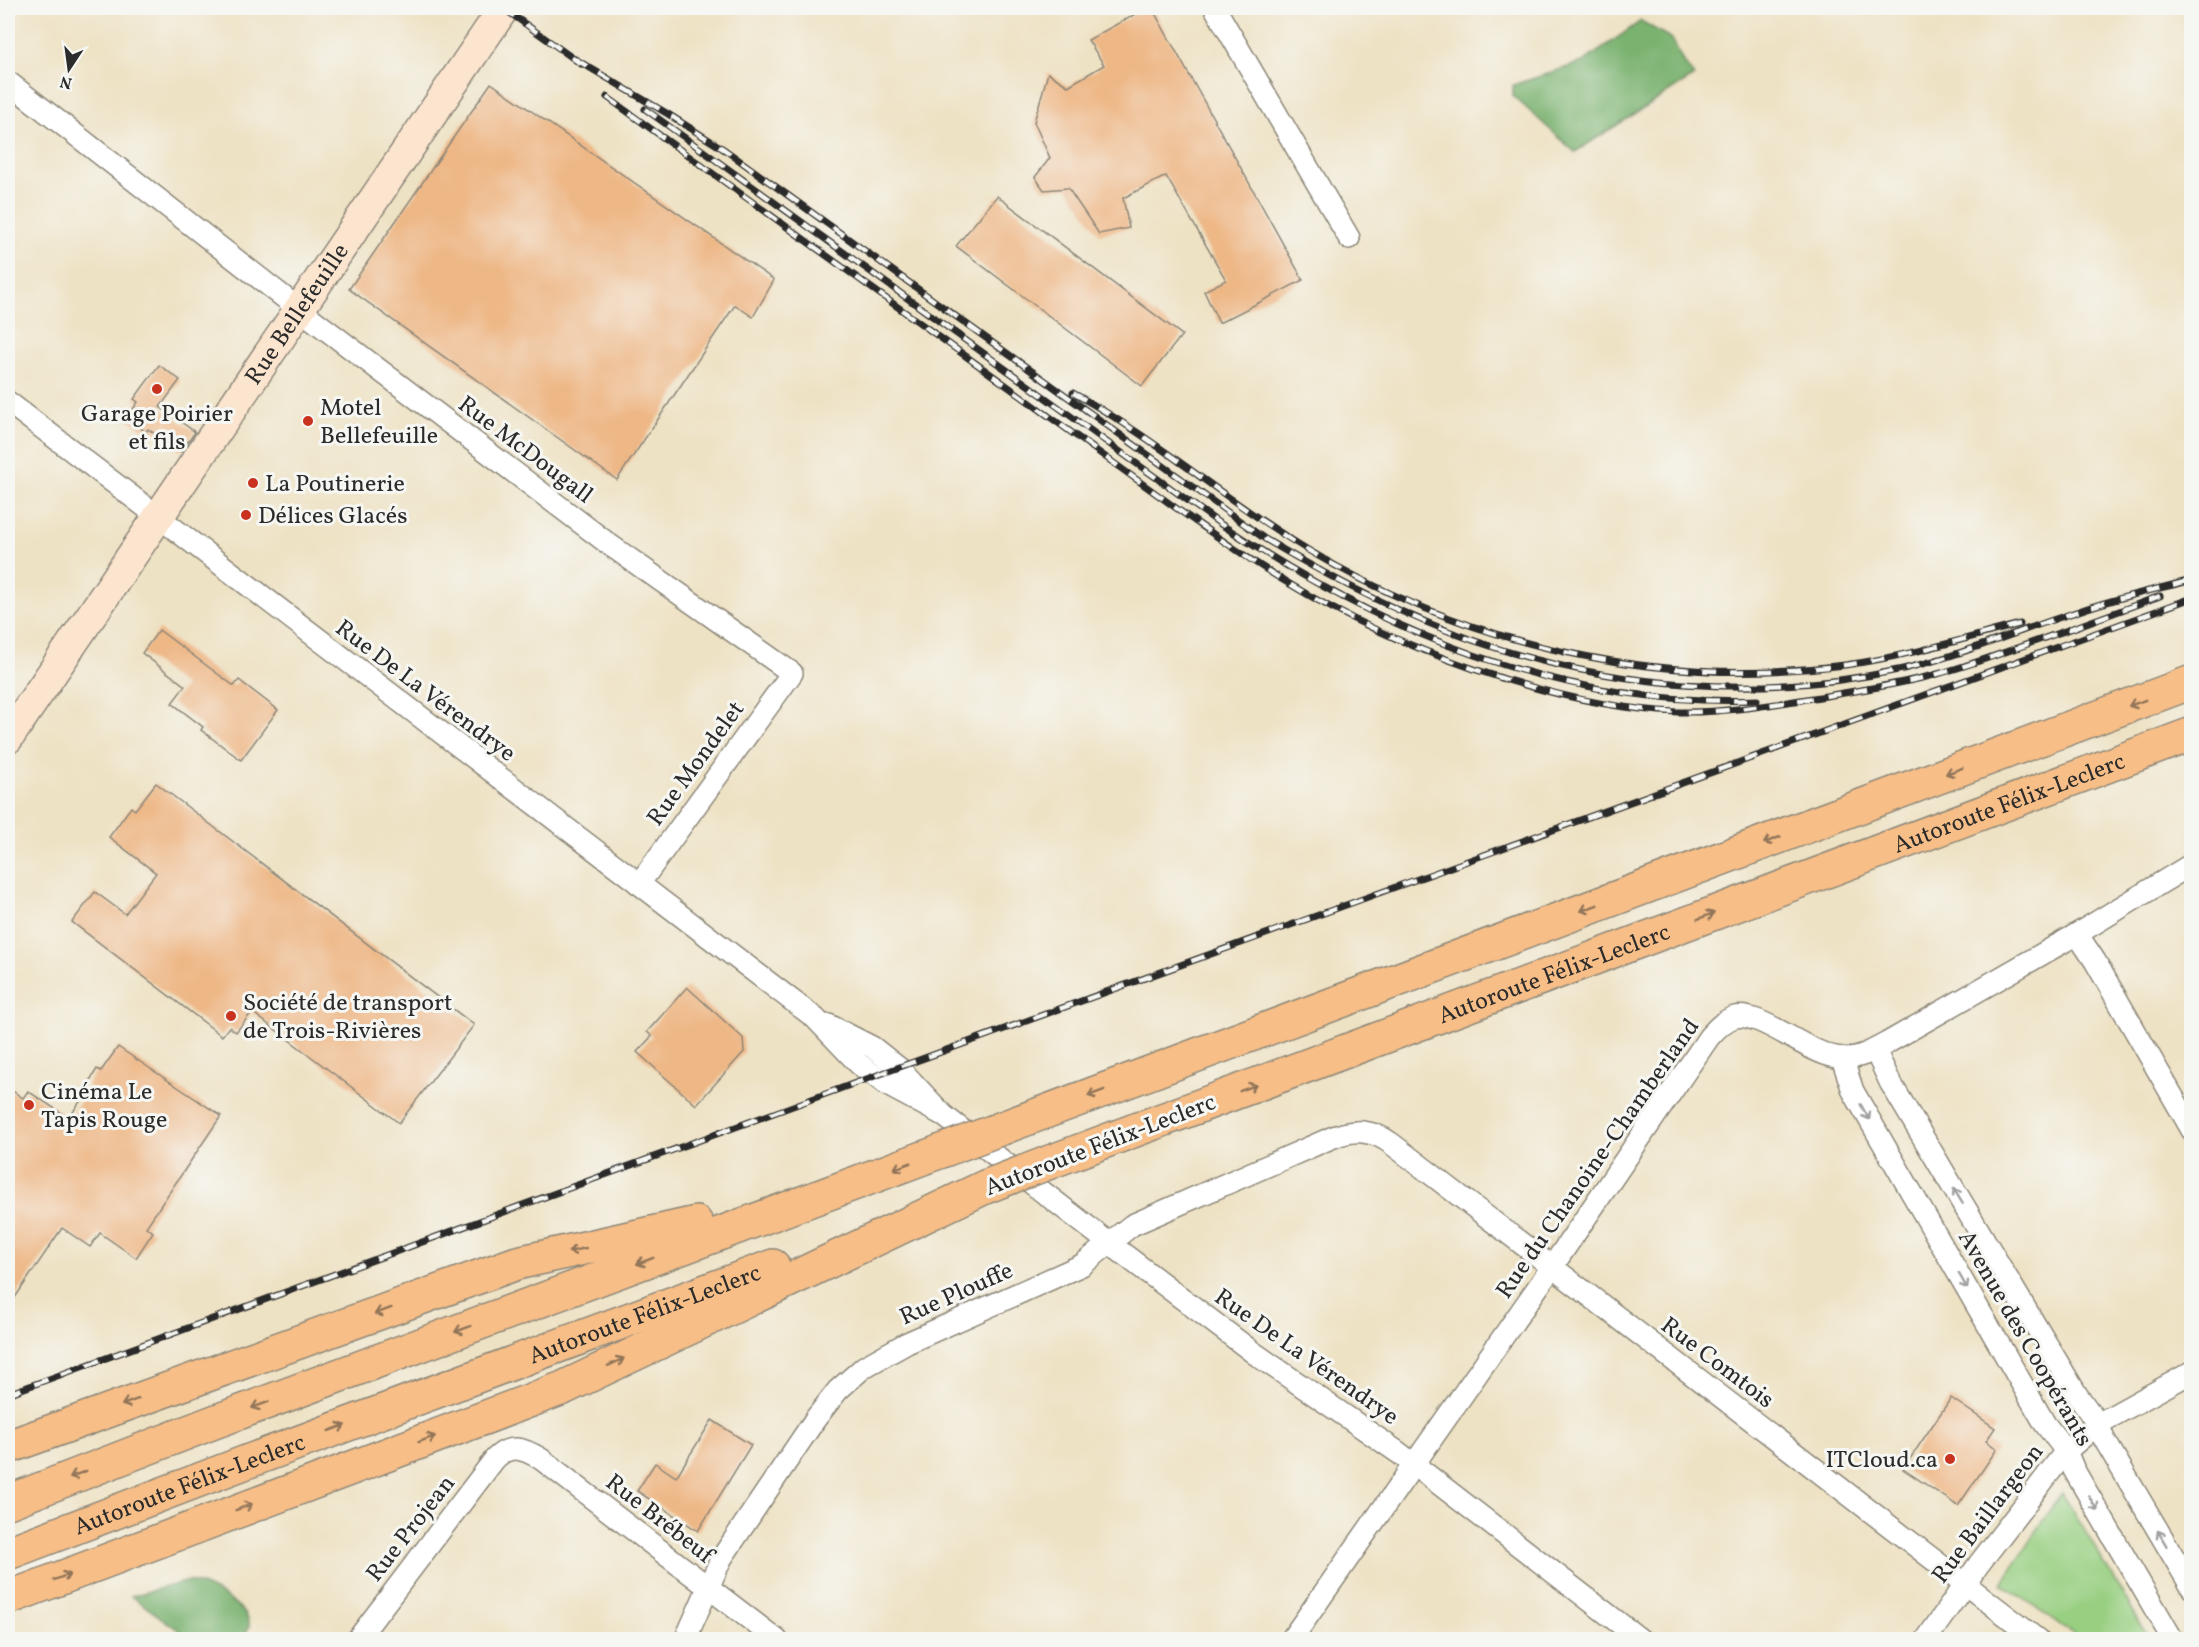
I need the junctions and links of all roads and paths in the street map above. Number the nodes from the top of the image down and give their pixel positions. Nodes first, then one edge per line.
1 (504, 8) edge
2 (1215, 8) edge
3 (8, 82) edge
4 (1350, 238) dead end
5 (299, 309) junction
6 (8, 402) edge
7 (158, 517) junction
8 (792, 673) joint
9 (2192, 682) edge
10 (12, 724) edge
11 (2192, 734) edge
12 (2192, 864) edge
13 (639, 884) junction
14 (2077, 934) junction
15 (1875, 1050) junction
16 (1842, 1058) junction
17 (2192, 1130) edge
18 (1364, 1131) joint
19 (985, 1187) junction
20 (818, 1196) junction
21 (1109, 1243) junction
22 (1552, 1267) junction
23 (2192, 1372) edge
24 (2098, 1424) junction
25 (8, 1447) edge
26 (506, 1449) joint
27 (2066, 1451) junction
28 (1413, 1464) junction
29 (8, 1502) edge
30 (8, 1553) edge
31 (1965, 1584) junction
32 (707, 1587) junction
33 (2192, 1588) edge
34 (8, 1598) edge
35 (357, 1640) edge
36 (685, 1640) edge
37 (777, 1640) edge
38 (1291, 1640) edge
39 (1641, 1640) edge
40 (1926, 1640) edge
41 (2038, 1640) edge
42 (2173, 1640) edge

1 - 5 main road, Rue Bellefeuille
2 - 4 street
3 - 5 street, Rue McDougall
5 - 7 main road, Rue Bellefeuille
5 - 8 street, Rue McDougall
6 - 7 street, Rue De La Vérendrye
7 - 10 main road, Rue Bellefeuille
7 - 13 street, Rue De La Vérendrye
8 - 13 street, Rue Mondelet
9 -> 20 highway, Autoroute Félix-Leclerc, bridge
19 -> 11 highway, Autoroute Félix-Leclerc, bridge
12 - 14 street
13 - 21 street, Rue De La Vérendrye
14 - 15 street
14 - 17 street
15 - 16 street
24 -> 15 street, Avenue des Coopérants
16 - 22 street, Rue du Chanoine-Chamberland
16 -> 27 street, Avenue des Coopérants
18 - 21 street, Rue Plouffe
18 - 22 street, Rue Comtois
30 -> 19 highway, Autoroute Félix-Leclerc
34 -> 19 highway
20 -> 25 highway
20 -> 29 highway, Autoroute Félix-Leclerc
21 - 28 street, Rue De La Vérendrye
21 - 32 street, Rue Plouffe
22 - 28 street, Rue du Chanoine-Chamberland
22 - 31 street, Rue Comtois
23 - 24 street, Rue Baillargeon
24 - 27 street, Rue Baillargeon
33 -> 24 street, Avenue des Coopérants
26 - 32 street, Rue Brébeuf
26 - 35 street, Rue Projean
27 - 31 street, Rue Baillargeon
27 -> 42 street, Avenue des Coopérants
28 - 38 street, Rue du Chanoine-Chamberland
28 - 39 street, Rue De La Vérendrye
31 - 40 street, Rue Baillargeon
31 - 41 street, Rue Comtois
32 - 36 street, Rue Plouffe
32 - 37 street, Rue Brébeuf

